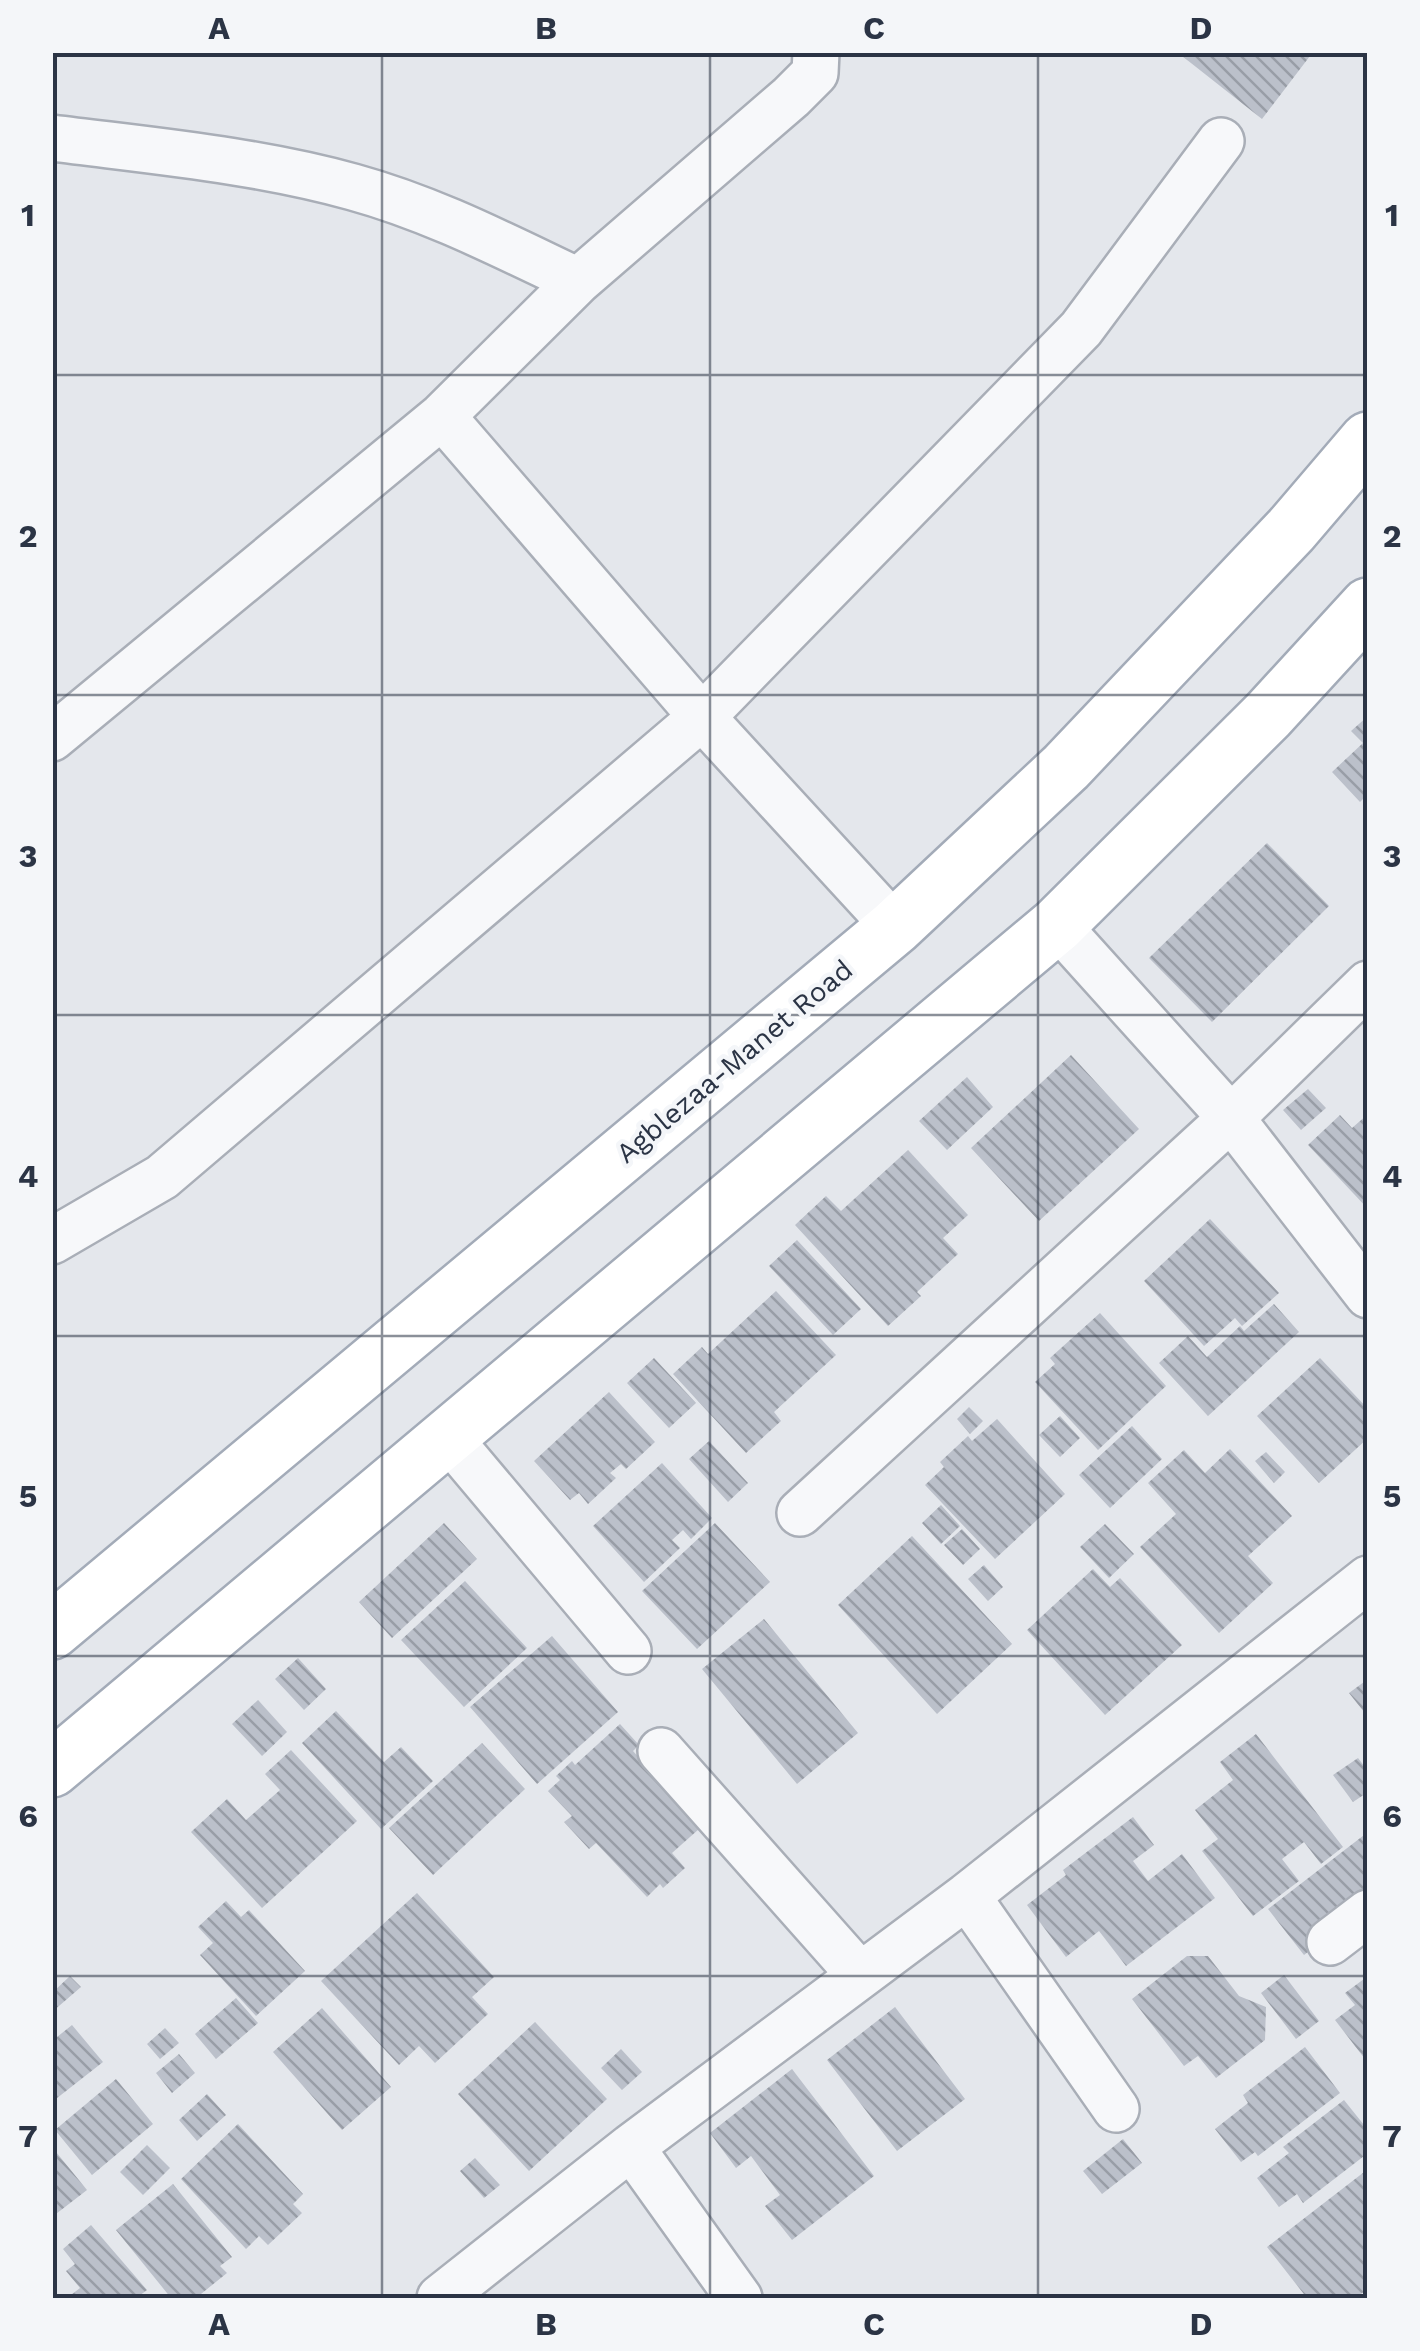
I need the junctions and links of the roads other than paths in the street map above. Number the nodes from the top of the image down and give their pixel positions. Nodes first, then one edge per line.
1 (816, 52) edge
2 (52, 138) edge
3 (1221, 140) dead end
4 (578, 281) junction
5 (442, 416) junction
6 (1368, 440) edge
7 (1368, 606) edge
8 (702, 717) junction
9 (52, 738) edge
10 (1057, 925) junction
11 (895, 927) junction
12 (1368, 984) edge
13 (1231, 1118) junction
14 (52, 1242) edge
15 (1368, 1295) edge
16 (448, 1436) junction
17 (800, 1513) dead end
18 (1368, 1579) edge
19 (52, 1631) edge
20 (628, 1651) dead end
21 (662, 1751) dead end
22 (52, 1769) edge
23 (967, 1896) junction
24 (1368, 1913) edge
25 (1330, 1942) dead end
26 (860, 1976) junction
27 (1116, 2109) dead end
28 (631, 2148) junction
29 (440, 2298) edge
30 (739, 2298) edge

1 - 4 street
2 - 4 street
3 - 8 street
4 - 5 street
5 - 8 street
5 - 9 street
6 - 11 main road, Agblezaa-Manet Road
7 - 10 main road
8 - 11 street
8 - 14 street
10 - 13 street
10 - 16 main road
11 - 19 main road, Agblezaa-Manet Road
12 - 13 street
13 - 15 street
13 - 17 street
16 - 20 street
16 - 22 main road
18 - 23 street
21 - 26 street
23 - 26 street
23 - 27 street
24 - 25 street
26 - 28 street
28 - 29 street
28 - 30 street

